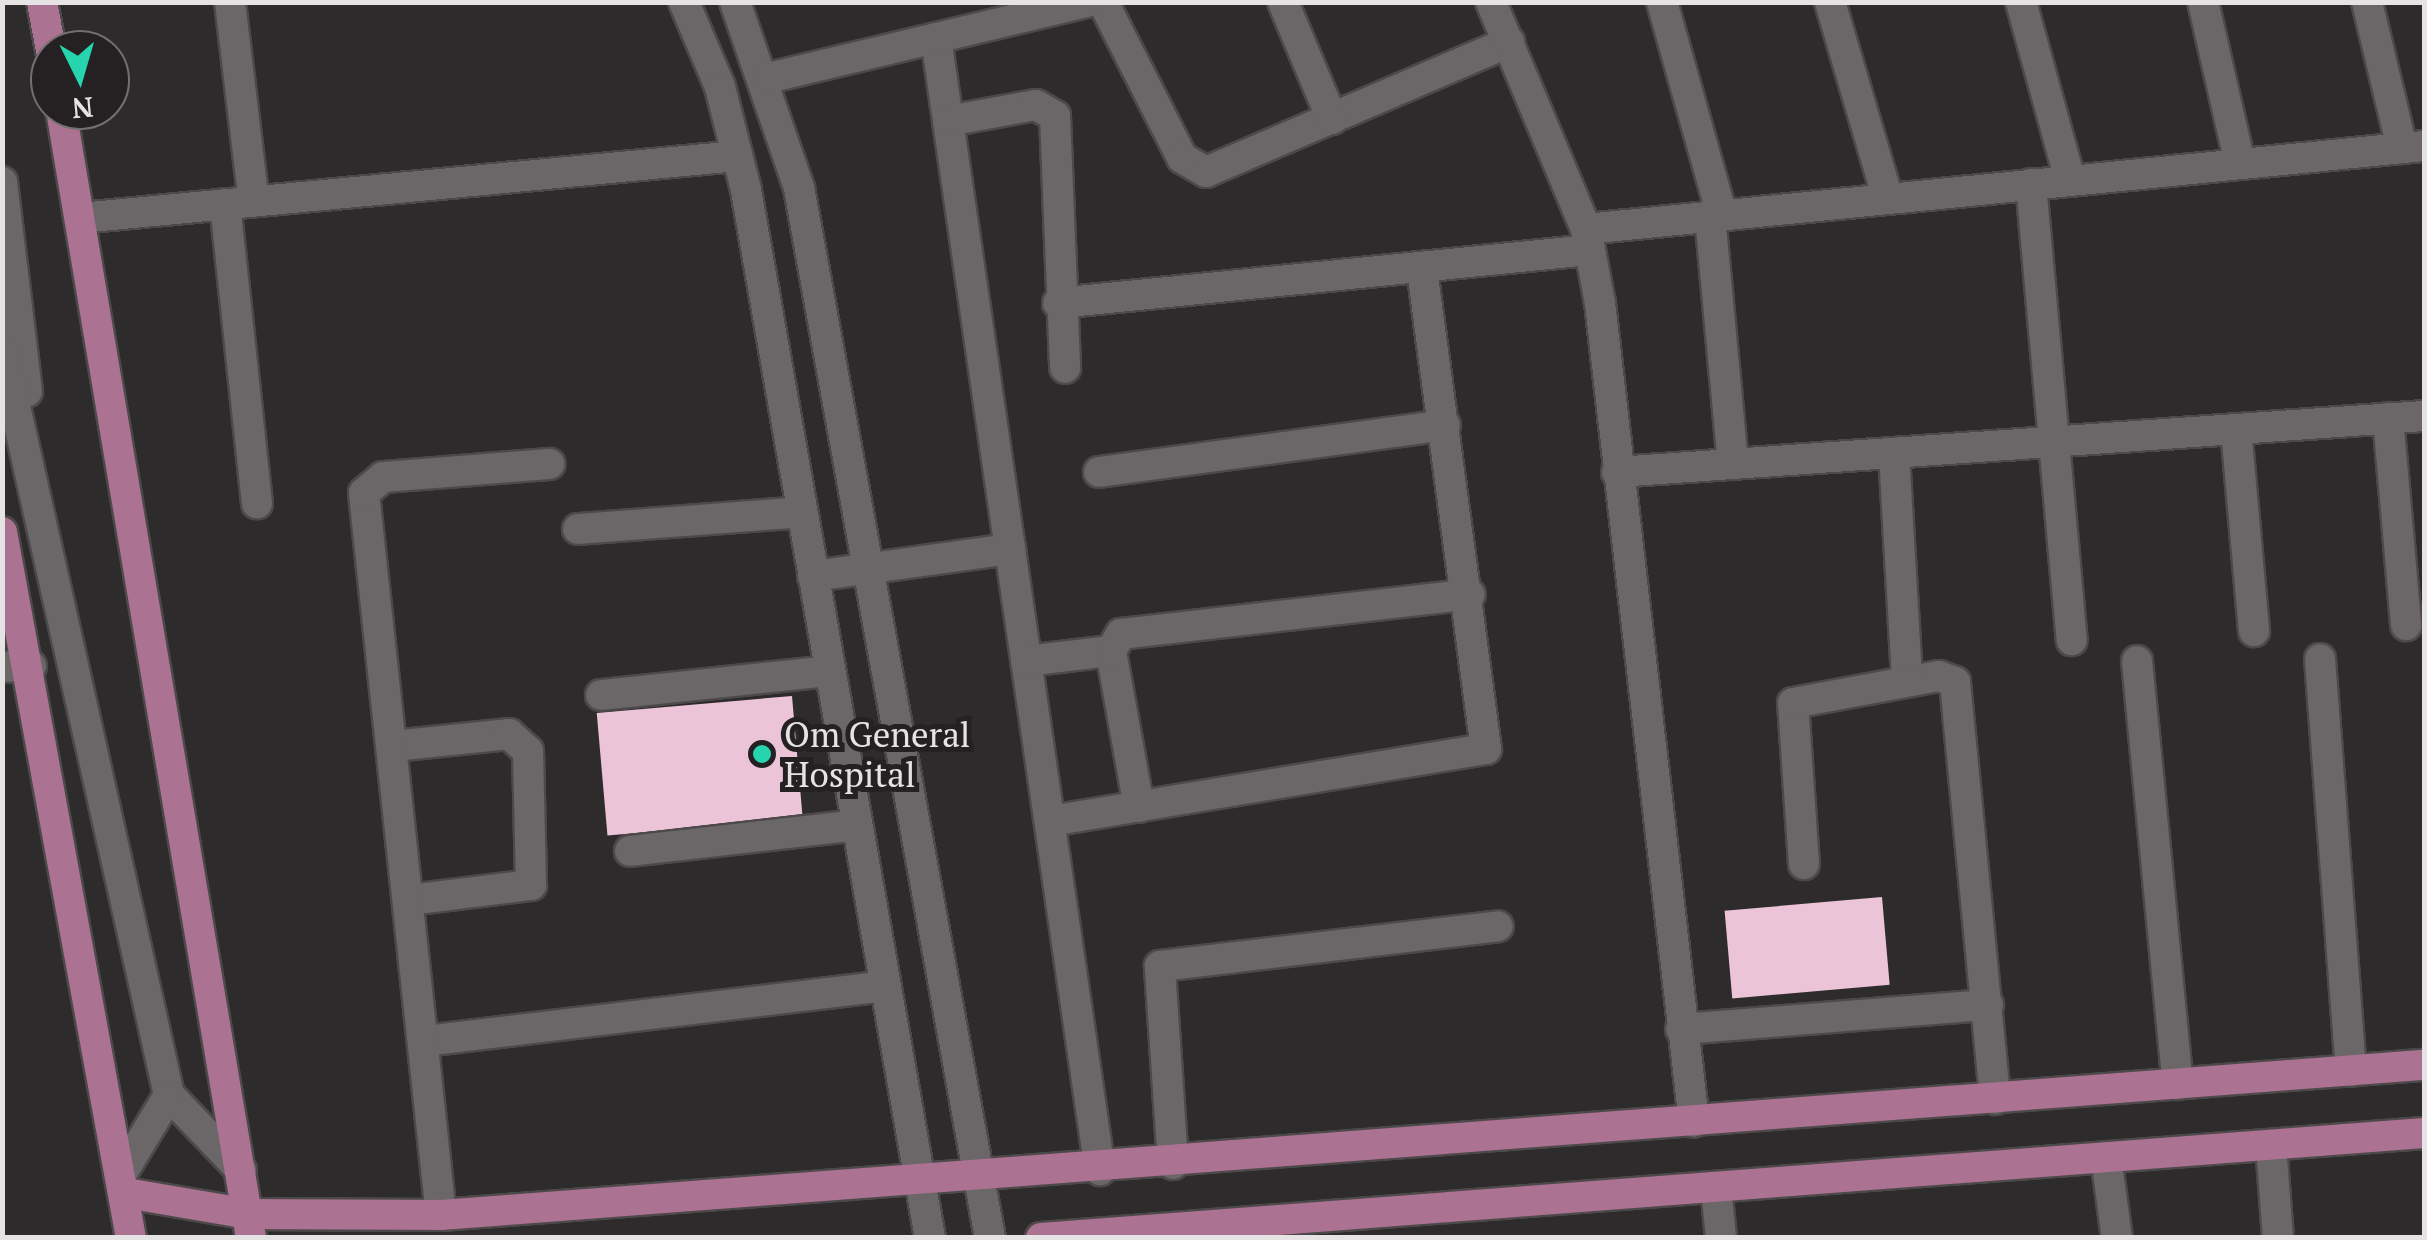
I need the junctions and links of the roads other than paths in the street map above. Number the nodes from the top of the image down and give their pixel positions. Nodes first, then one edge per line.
1 (42, 2) edge
2 (230, 2) edge
3 (684, 2) edge
4 (735, 2) edge
5 (1086, 2) edge
6 (1103, 2) edge
7 (1283, 2) edge
8 (1491, 2) edge
9 (1662, 2) edge
10 (1830, 2) edge
11 (2021, 2) edge
12 (2203, 2) edge
13 (2367, 2) edge
14 (47, 30) edge
15 (936, 38) junction
16 (1509, 42) junction
17 (768, 78) junction
18 (948, 120) junction
19 (1332, 120) junction
20 (65, 130) edge
21 (2413, 147) edge
22 (737, 156) junction
23 (2240, 163) junction
24 (2070, 180) junction
25 (2, 182) edge
26 (2032, 184) junction
27 (1888, 199) junction
28 (239, 203) junction
29 (1716, 216) junction
30 (80, 218) junction
31 (1588, 240) junction
32 (1422, 267) junction
33 (1058, 302) junction
34 (2, 348) edge
35 (1065, 368) dead end
36 (2424, 416) edge
37 (2388, 418) junction
38 (1446, 425) junction
39 (2236, 429) junction
40 (28, 440) junction
41 (2052, 442) junction
42 (1894, 453) junction
43 (549, 464) dead end
44 (1733, 464) junction
45 (1099, 472) dead end
46 (1617, 472) junction
47 (257, 502) dead end
48 (802, 512) junction
49 (578, 529) dead end
50 (2, 532) edge
51 (1010, 549) junction
52 (868, 566) junction
53 (814, 576) junction
54 (1470, 594) junction
55 (2406, 625) dead end
56 (2254, 631) dead end
57 (2072, 640) dead end
58 (1112, 651) junction
59 (2320, 658) dead end
60 (2137, 661) dead end
61 (1026, 662) junction
62 (17, 666) edge
63 (830, 671) junction
64 (1907, 680) junction
65 (601, 695) dead end
66 (392, 746) junction
67 (1139, 807) junction
68 (1050, 821) junction
69 (857, 824) junction
70 (630, 851) dead end
71 (1804, 864) dead end
72 (409, 900) junction
73 (1498, 926) dead end
74 (885, 986) junction
75 (1988, 1004) junction
76 (1681, 1029) junction
77 (424, 1041) junction
78 (2424, 1065) edge
79 (2351, 1071) junction
80 (2178, 1084) junction
81 (168, 1095) junction
82 (1995, 1099) junction
83 (1694, 1122) junction
84 (2424, 1133) edge
85 (2271, 1145) junction
86 (2106, 1157) junction
87 (1173, 1164) junction
88 (241, 1170) junction
89 (1100, 1170) junction
90 (979, 1171) junction
91 (920, 1174) junction
92 (124, 1182) junction
93 (1716, 1187) junction
94 (441, 1215) junction
95 (250, 1226) edge
96 (1187, 1232) edge
97 (131, 1238) edge
98 (930, 1238) edge
99 (990, 1238) edge
100 (1041, 1238) edge
101 (1721, 1238) edge
102 (2117, 1238) edge
103 (2278, 1238) edge

1 - 14 main road
2 - 28 street
3 - 22 street
4 - 17 street
5 - 15 street
6 - 19 street
7 - 19 street
8 - 16 street
9 - 29 street
10 - 27 street
11 - 24 street
12 - 23 street
13 - 21 street
15 - 17 street
15 - 18 street
16 - 19 street
16 - 31 street
17 - 52 street
18 - 33 street
18 - 51 street
20 - 30 main road
21 - 23 street
22 - 28 street
22 - 48 street
23 - 24 street
24 - 26 street
25 - 40 street
26 - 27 street
26 - 41 street
27 - 29 street
28 - 30 street
28 - 47 street
29 - 31 street
29 - 44 street
30 - 88 main road
31 - 32 street
31 - 46 street
32 - 33 street
32 - 38 street
33 - 35 street
34 - 40 street
36 - 37 street
37 - 39 street
37 - 55 street
38 - 45 street
38 - 54 street
39 - 41 street
39 - 56 street
40 - 81 street
41 - 42 street
41 - 57 street
42 - 44 street
42 - 64 street
43 - 66 street
44 - 46 street
46 - 76 street
48 - 49 street
48 - 53 street
50 - 62 main road
51 - 52 street
51 - 61 street
52 - 53 street
52 - 90 street
53 - 63 street
54 - 58 street
54 - 67 street
58 - 61 street
58 - 67 street
59 - 79 street
60 - 80 street
61 - 68 street
62 - 92 main road
63 - 65 street
63 - 69 street
64 - 71 street
64 - 75 street
66 - 72 street
66 - 72 street
67 - 68 street
68 - 89 street
69 - 70 street
69 - 74 street
72 - 77 street
73 - 87 street
74 - 77 street
74 - 91 street
75 - 76 street
75 - 82 street
76 - 83 street
77 - 94 street
78 - 79 main road
79 - 80 main road
80 - 82 main road
81 - 88 street
81 - 92 street
82 - 83 main road
83 - 87 main road
84 - 85 main road
85 - 86 main road
85 - 103 street
86 - 93 main road
86 - 102 street
87 - 89 main road
88 - 95 main road
89 - 90 main road
90 - 91 main road
90 - 99 street
91 - 94 main road
91 - 98 street
92 - 95 main road
92 - 97 main road
93 - 96 main road
93 - 101 street
94 - 95 main road
96 - 100 main road

